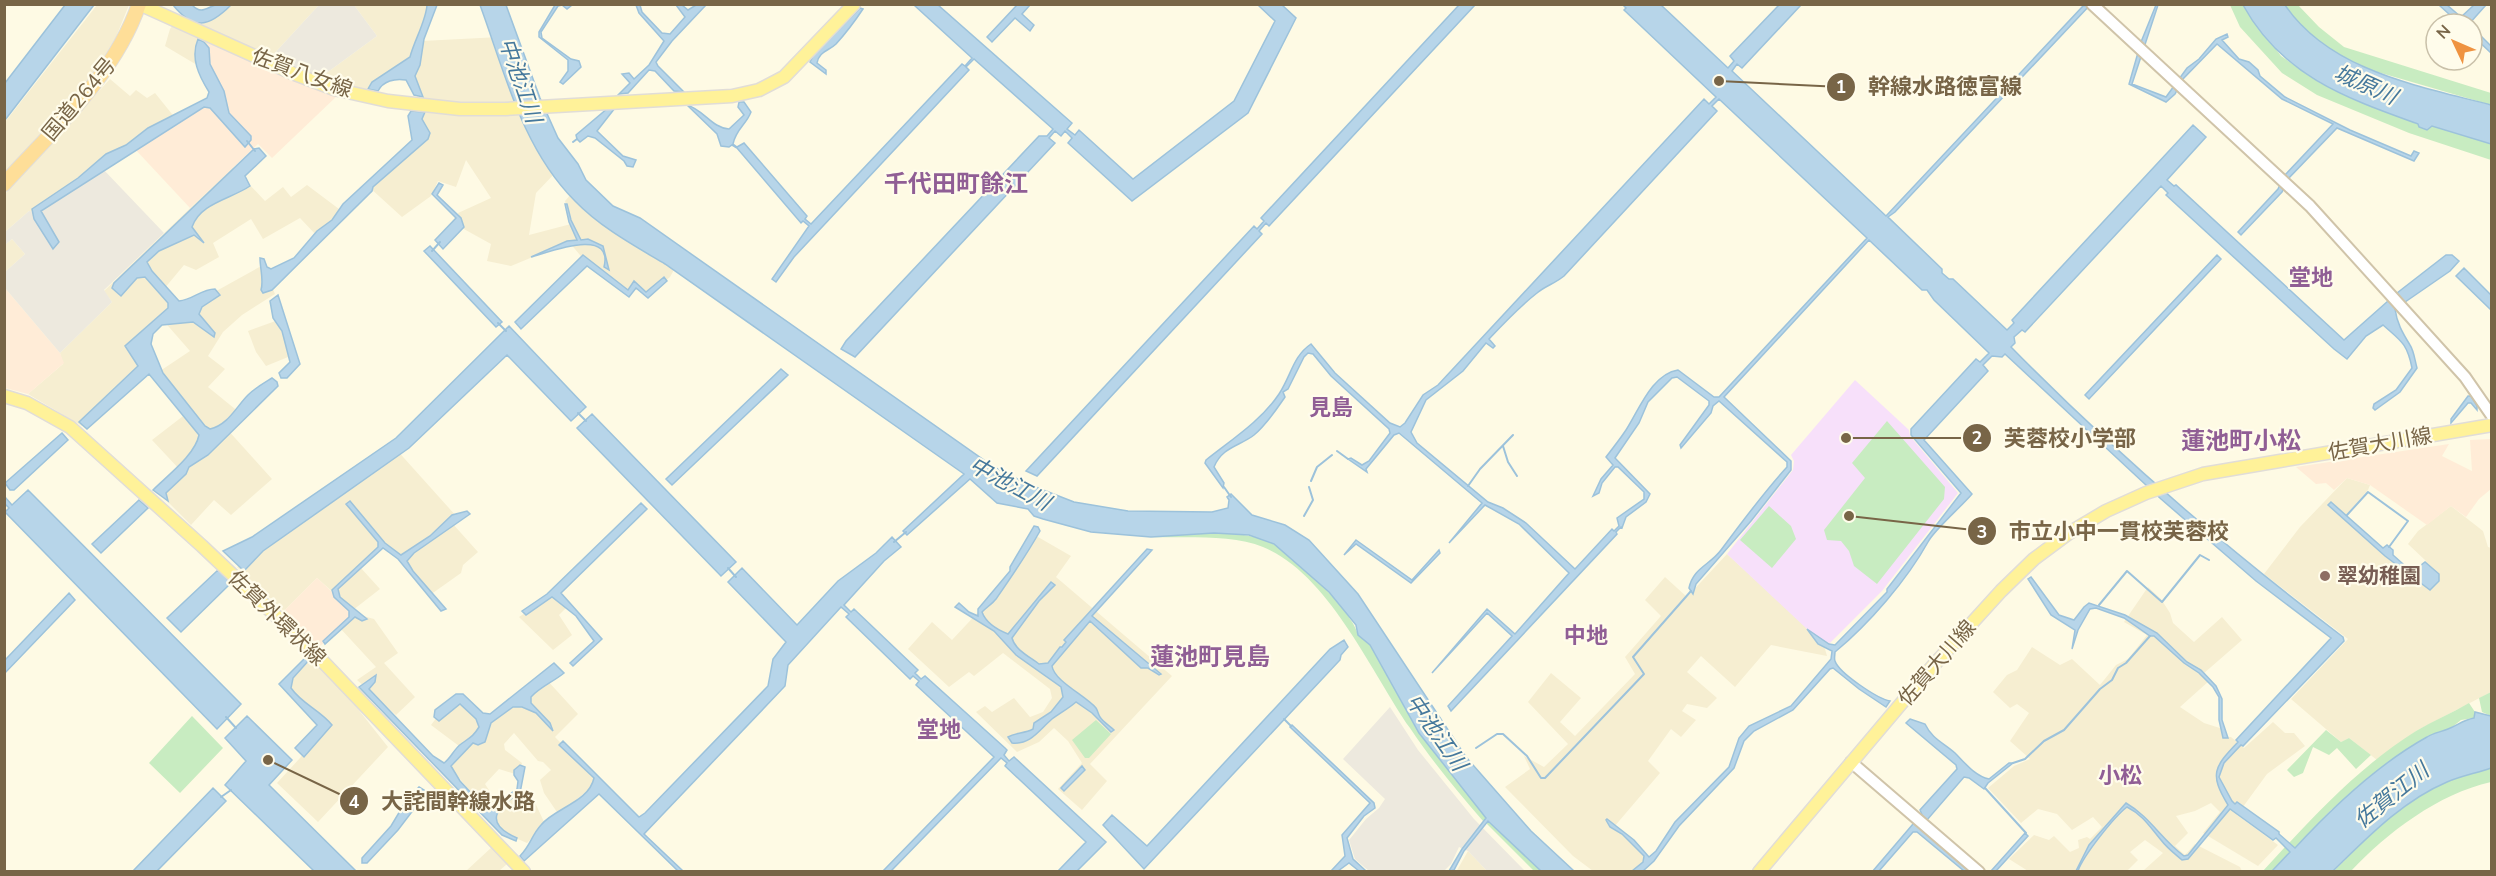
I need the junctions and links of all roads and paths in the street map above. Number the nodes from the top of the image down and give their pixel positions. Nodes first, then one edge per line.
1 (139, 4) edge
2 (854, 4) edge
3 (2092, 4) edge
4 (4, 184) edge
5 (4, 396) edge
6 (2492, 416) edge
7 (2492, 425) edge
8 (1851, 762) junction
9 (524, 872) edge
10 (1759, 872) edge
11 (1978, 872) edge

1 - 2 main road, 佐賀八女線
1 - 4 highway, 国道264号
3 - 6 street
5 - 9 main road, 佐賀外環状線
7 - 8 main road, 佐賀大川線
8 - 10 main road, 佐賀大川線
8 - 11 street

